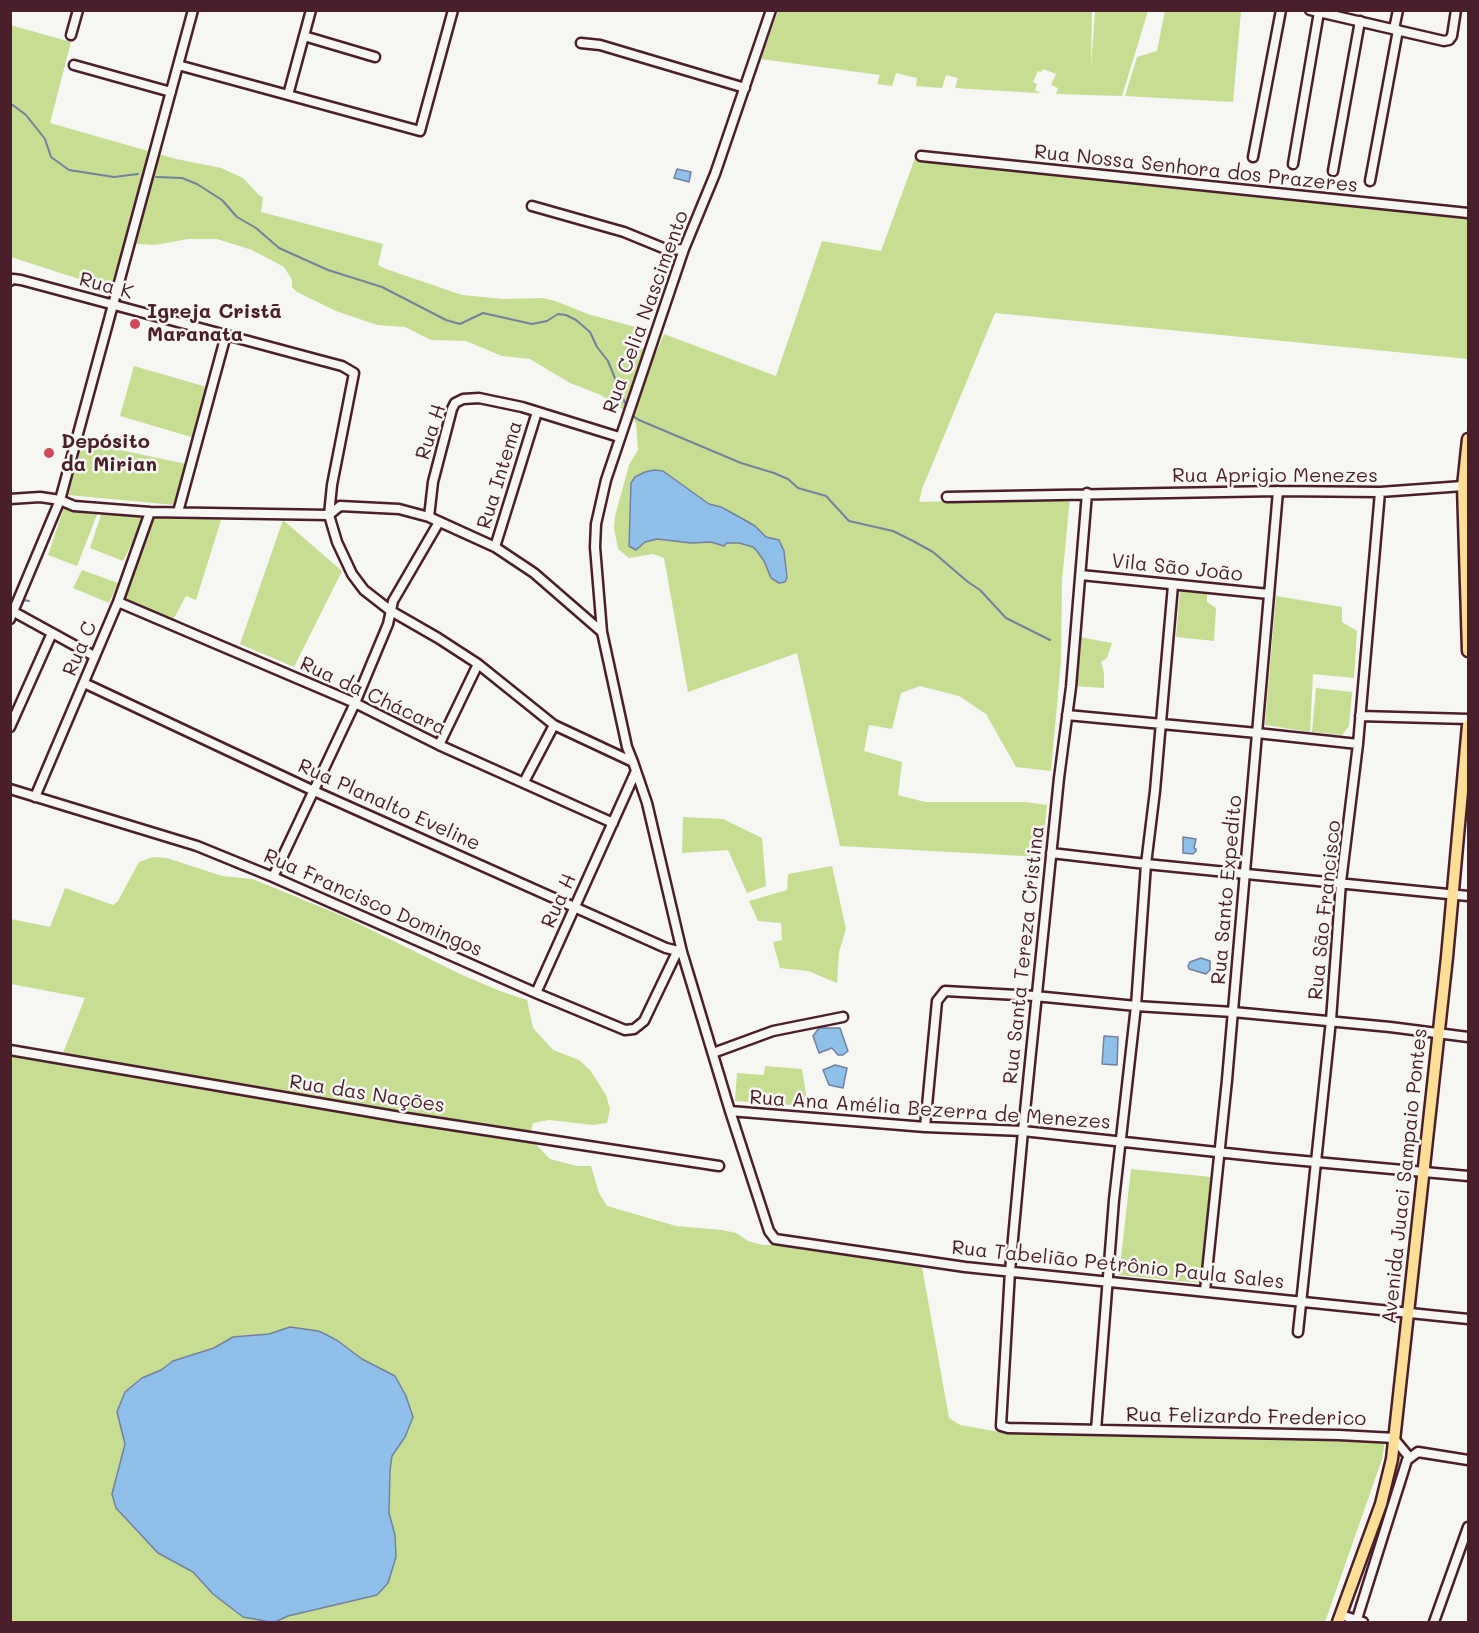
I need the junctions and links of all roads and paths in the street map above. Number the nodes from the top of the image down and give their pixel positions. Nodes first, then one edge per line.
1 (78, 10) edge
2 (193, 10) edge
3 (311, 10) edge
4 (453, 10) edge
5 (771, 10) edge
6 (1281, 10) edge
7 (1398, 10) edge
8 (1456, 10) edge
9 (1314, 11) edge
10 (1339, 14) edge
11 (1360, 21) junction
12 (1396, 29) junction
13 (71, 35) dead end
14 (304, 36) junction
15 (581, 43) dead end
16 (375, 57) dead end
17 (74, 65) dead end
18 (178, 65) junction
19 (744, 88) junction
20 (171, 92) junction
21 (288, 95) junction
22 (921, 156) dead end
23 (1253, 157) dead end
24 (1293, 164) dead end
25 (1333, 171) dead end
26 (1370, 181) dead end
27 (532, 206) dead end
28 (1468, 213) edge
29 (684, 249) junction
30 (10, 281) edge
31 (113, 306) junction
32 (226, 335) junction
33 (537, 412) junction
34 (620, 437) junction
35 (1468, 439) edge
36 (1463, 486) junction
37 (1278, 491) junction
38 (1380, 492) junction
39 (1088, 493) junction
40 (947, 497) dead end
41 (10, 499) edge
42 (60, 500) junction
43 (150, 512) junction
44 (177, 512) junction
45 (329, 515) junction
46 (429, 517) junction
47 (439, 522) junction
48 (495, 547) junction
49 (1080, 575) junction
50 (1173, 585) junction
51 (1269, 594) junction
52 (118, 602) junction
53 (391, 611) junction
54 (12, 616) edge
55 (602, 632) junction
56 (52, 633) junction
57 (1468, 651) edge
58 (94, 656) junction
59 (478, 664) junction
60 (84, 683) junction
61 (355, 703) junction
62 (1067, 715) junction
63 (1360, 716) junction
64 (1468, 719) edge
65 (554, 725) junction
66 (1159, 725) junction
67 (1468, 725) edge
68 (10, 727) edge
69 (1257, 733) junction
70 (1358, 744) junction
71 (440, 745) junction
72 (635, 767) junction
73 (524, 782) junction
74 (10, 789) edge
75 (314, 791) junction
76 (35, 797) junction
77 (613, 823) junction
78 (1051, 853) junction
79 (1146, 864) junction
80 (1245, 873) junction
81 (273, 877) junction
82 (1341, 882) junction
83 (1453, 894) junction
84 (1468, 896) edge
85 (574, 906) junction
86 (679, 952) junction
87 (536, 993) junction
88 (1035, 996) junction
89 (1136, 1006) junction
90 (1233, 1012) junction
91 (843, 1017) dead end
92 (1330, 1020) junction
93 (1438, 1034) junction
94 (1468, 1037) edge
95 (10, 1050) edge
96 (712, 1053) junction
97 (730, 1111) junction
98 (925, 1127) junction
99 (1023, 1131) junction
100 (1120, 1142) junction
101 (1218, 1151) junction
102 (1314, 1161) junction
103 (719, 1166) dead end
104 (1425, 1172) junction
105 (1468, 1176) edge
106 (1010, 1271) junction
107 (1109, 1281) junction
108 (1205, 1291) junction
109 (1301, 1301) junction
110 (1410, 1313) junction
111 (1468, 1319) edge
112 (1298, 1332) dead end
113 (1001, 1421) joint
114 (1096, 1430) junction
115 (1395, 1439) junction
116 (1410, 1458) junction
117 (1468, 1460) edge
118 (1468, 1527) edge
119 (1339, 1619) edge
120 (1358, 1622) edge
121 (1434, 1623) edge

1 - 13 street
2 - 18 street
3 - 14 street
4 - 21 street
5 - 19 street, Rua Celia Nascimento
6 - 23 street
7 - 12 street
8 - 12 street
9 - 10 street
9 - 24 street
10 - 11 street
11 - 12 street
11 - 25 street
12 - 26 street
14 - 16 street
14 - 21 street
15 - 19 street
17 - 20 street
18 - 20 street
18 - 21 street
19 - 29 street, Rua Celia Nascimento
20 - 31 street
22 - 28 street, Rua Nossa Senhora dos Prazeres
27 - 29 street
29 - 34 street, Rua Celia Nascimento
30 - 31 street, Rua K
31 - 32 street, Rua K
31 - 42 street
32 - 44 street
32 - 45 street, Rua K
33 - 34 street
33 - 46 street, Rua H
33 - 48 street, Rua Intema
34 - 55 street, Rua Celia Nascimento
35 - 36 main road
36 - 38 street, Rua Aprigio Menezes
36 - 57 main road
37 - 38 street, Rua Aprigio Menezes
37 - 39 street, Rua Aprigio Menezes
37 - 51 street, Rua Santo Expedito
38 - 63 street, Rua São Francisco
39 - 40 street, Rua Aprigio Menezes
39 - 49 street, Rua Santa Tereza Cristina
41 - 42 street
42 - 43 street
42 - 54 street
43 - 44 street
43 - 52 street, Rua C
44 - 45 street
45 - 46 street
45 - 53 street
46 - 47 street
47 - 48 street
47 - 53 street
48 - 55 street
49 - 50 street, Vila São João
49 - 62 street, Rua Santa Tereza Cristina
50 - 51 street, Vila São João
50 - 66 street
51 - 69 street, Rua Santo Expedito
52 - 58 street, Rua C
52 - 61 street, Rua da Chácara
53 - 59 street
53 - 61 street
54 - 56 street
55 - 72 street, Rua Celia Nascimento
56 - 58 street
56 - 68 street
58 - 60 street, Rua C
59 - 65 street
59 - 71 street
60 - 75 street, Rua Planalto Eveline
60 - 76 street, Rua C
61 - 71 street, Rua da Chácara
61 - 75 street
62 - 66 street
62 - 78 street, Rua Santa Tereza Cristina
63 - 64 street
63 - 70 street, Rua São Francisco
65 - 72 street
65 - 73 street
66 - 69 street
66 - 79 street
67 - 83 main road, Avenida Juaci Sampaio Pontes
69 - 70 street
69 - 80 street, Rua Santo Expedito
70 - 82 street, Rua São Francisco
71 - 73 street, Rua da Chácara
72 - 77 street, Rua H
72 - 86 street, Rua Ana Amélia Bezerra de Menezes
73 - 77 street, Rua da Chácara
74 - 76 street, Rua Francisco Domingos
75 - 81 street
75 - 85 street, Rua Planalto Eveline
76 - 81 street, Rua Francisco Domingos
77 - 85 street, Rua H
78 - 79 street
78 - 88 street, Rua Santa Tereza Cristina
79 - 80 street
79 - 89 street
80 - 82 street
80 - 90 street, Rua Santo Expedito
81 - 87 street, Rua Francisco Domingos
82 - 83 street
82 - 92 street, Rua São Francisco
83 - 84 street
83 - 93 main road, Avenida Juaci Sampaio Pontes
85 - 86 street, Rua Planalto Eveline
85 - 87 street, Rua H
86 - 87 street, Rua Francisco Domingos
86 - 96 street, Rua Ana Amélia Bezerra de Menezes
88 - 89 street
88 - 98 street
88 - 99 street, Rua Santa Tereza Cristina
89 - 90 street
89 - 100 street
90 - 92 street
90 - 101 street, Rua Santo Expedito
91 - 96 street
92 - 93 street
92 - 102 street, Rua São Francisco
93 - 94 street
93 - 104 main road, Avenida Juaci Sampaio Pontes
95 - 103 street, Rua das Nações
96 - 97 street, Rua Ana Amélia Bezerra de Menezes
97 - 98 street, Rua Ana Amélia Bezerra de Menezes
97 - 106 street, Rua Tabelião Petrônio Paula Sales
98 - 99 street, Rua Ana Amélia Bezerra de Menezes
99 - 100 street, Rua Ana Amélia Bezerra de Menezes
99 - 106 street, Rua Santa Tereza Cristina
100 - 101 street, Rua Ana Amélia Bezerra de Menezes
100 - 107 street
101 - 102 street, Rua Ana Amélia Bezerra de Menezes
101 - 108 street, Rua Santo Expedito
102 - 104 street, Rua Ana Amélia Bezerra de Menezes
102 - 109 street, Rua São Francisco
104 - 105 street, Rua Ana Amélia Bezerra de Menezes
104 - 110 main road, Avenida Juaci Sampaio Pontes
106 - 107 street, Rua Tabelião Petrônio Paula Sales
106 - 113 street, Rua Santa Tereza Cristina
107 - 108 street, Rua Tabelião Petrônio Paula Sales
107 - 114 street, Rua Felizardo Frederico
108 - 109 street, Rua Tabelião Petrônio Paula Sales
109 - 110 street, Rua Tabelião Petrônio Paula Sales
109 - 112 street, Rua São Francisco
110 - 111 street, Rua Tabelião Petrônio Paula Sales
110 - 115 main road, Avenida Juaci Sampaio Pontes
113 - 114 street, Rua Felizardo Frederico
114 - 115 street, Rua Felizardo Frederico
115 - 116 street
115 - 119 main road, Avenida Juaci Sampaio Pontes
116 - 117 street
116 - 120 street
118 - 121 street
119 - 120 street

